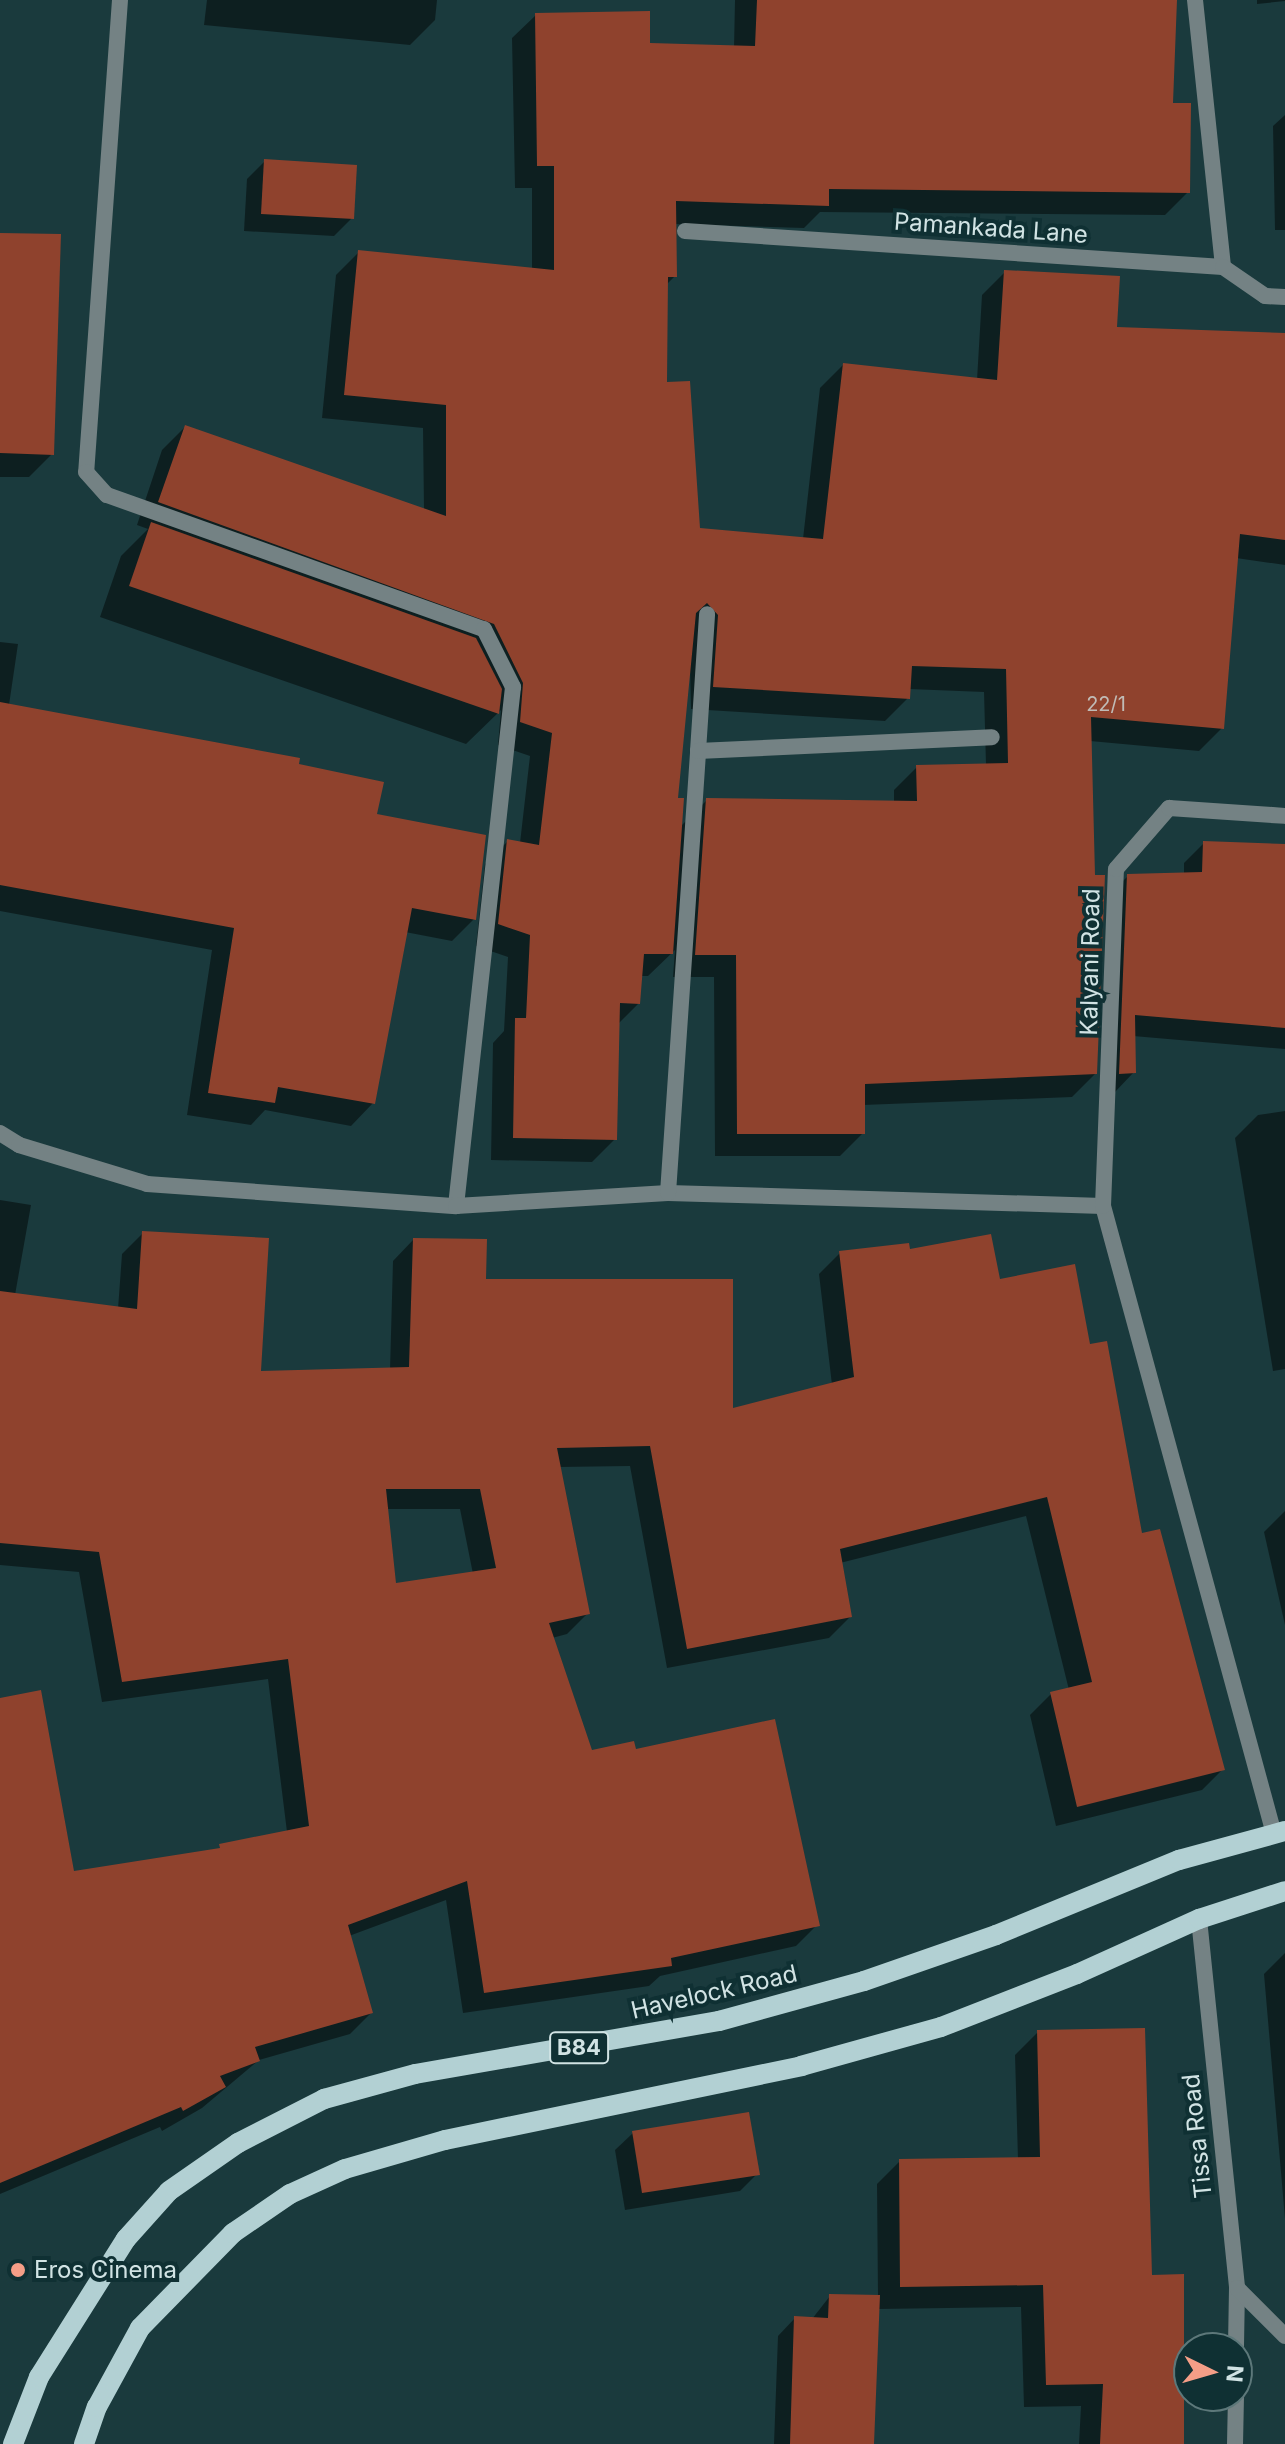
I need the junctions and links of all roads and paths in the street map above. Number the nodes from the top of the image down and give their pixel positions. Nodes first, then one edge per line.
1 (120, 0) edge
2 (1195, 0) edge
3 (685, 231) dead end
4 (1223, 267) junction
5 (1285, 297) edge
6 (707, 614) dead end
7 (992, 737) dead end
8 (698, 751) junction
9 (1285, 816) edge
10 (0, 1133) edge
11 (668, 1193) junction
12 (456, 1206) junction
13 (1103, 1206) junction
14 (1280, 1833) edge
15 (1285, 1891) edge
16 (1199, 1919) junction
17 (1237, 2288) junction
18 (1236, 2332) edge
19 (1285, 2336) edge
20 (1236, 2412) edge
21 (13, 2444) edge
22 (84, 2444) edge
23 (1235, 2444) edge

1 - 12 street
2 - 4 street
3 - 4 street, Pamankada Lane
4 - 5 street
6 - 8 street
7 - 8 street
8 - 11 street
9 - 13 street, Kalyani Road
10 - 12 street
11 - 12 street
11 - 13 street
13 - 14 street
14 - 21 main road, Havelock Road / B84
15 - 16 main road
16 - 17 street, Tissa Road
16 - 22 main road
17 - 18 street, Tissa Road
17 - 19 street
20 - 23 street

